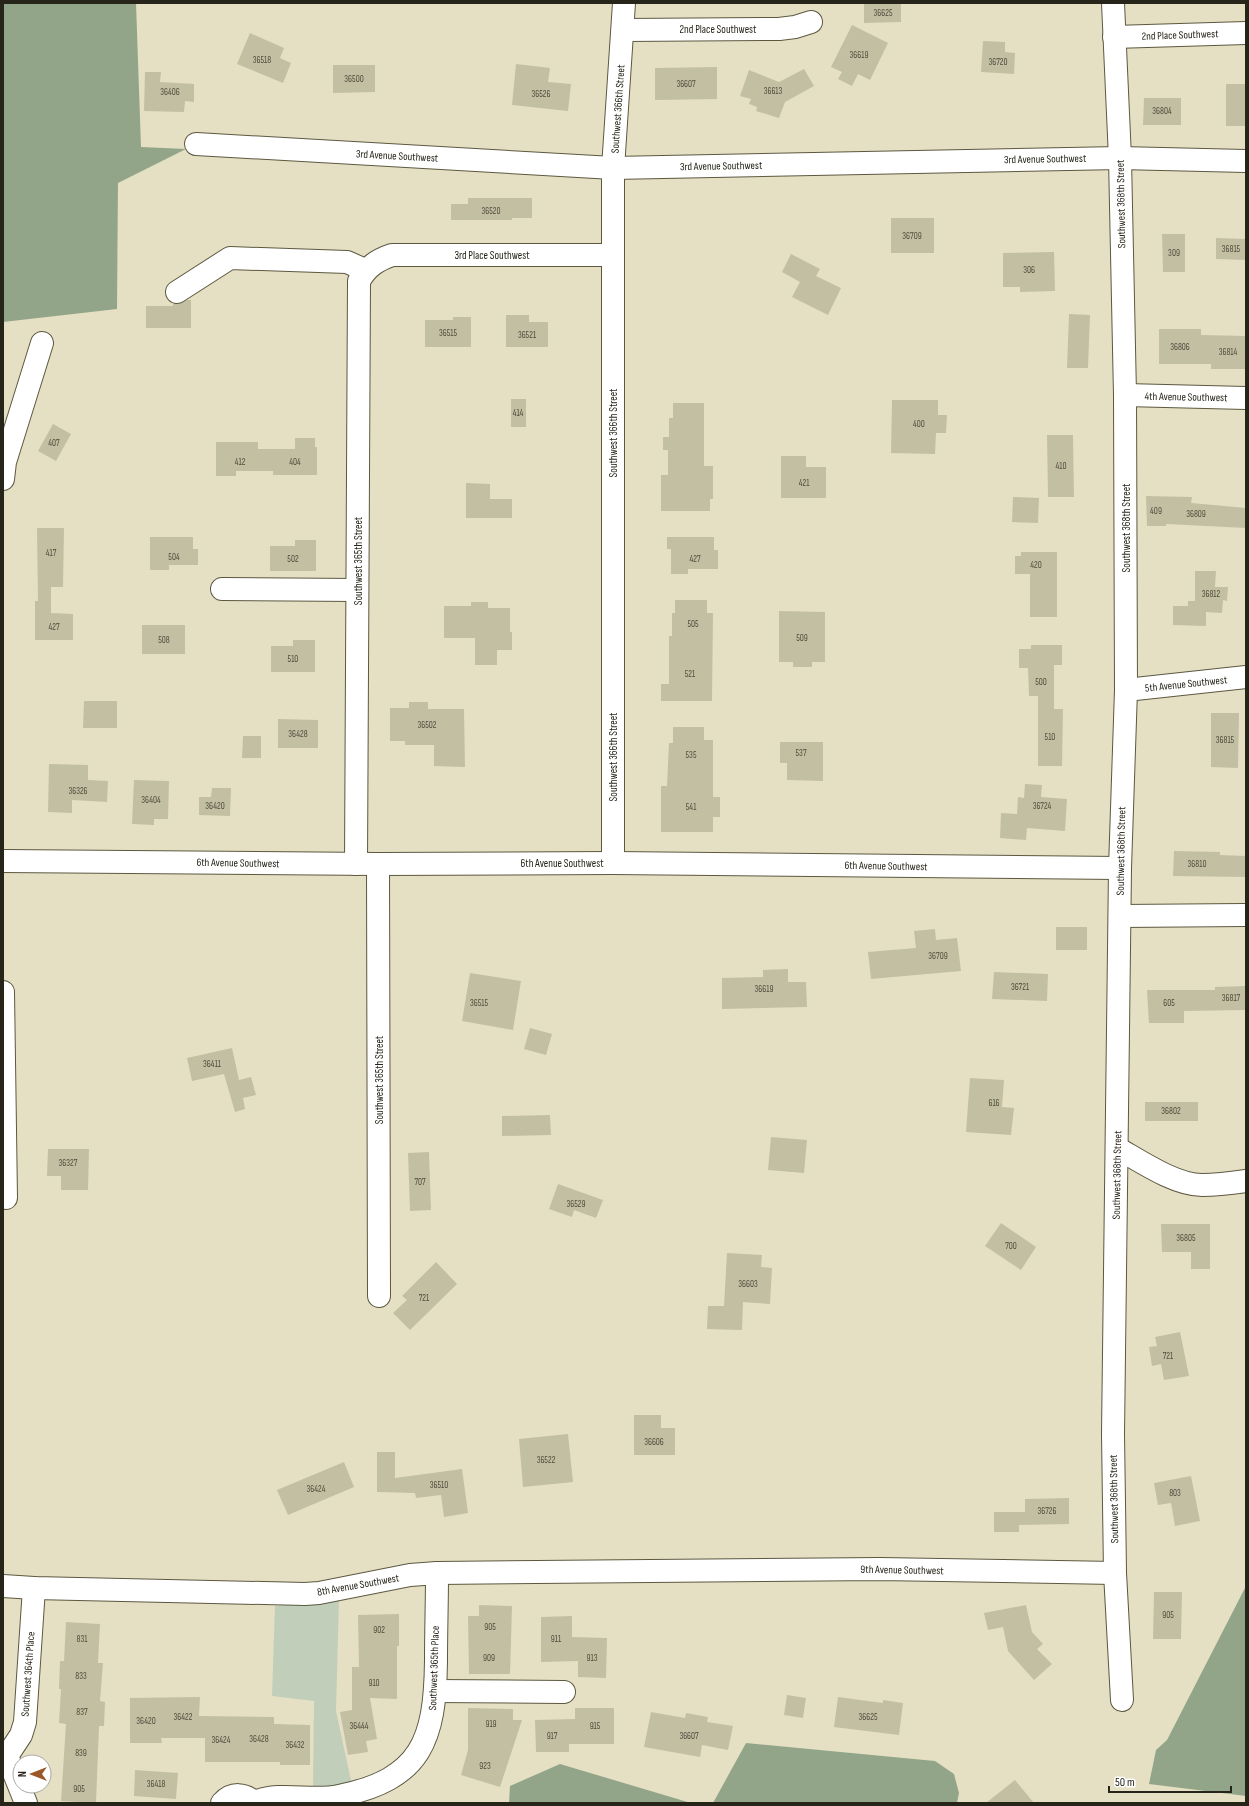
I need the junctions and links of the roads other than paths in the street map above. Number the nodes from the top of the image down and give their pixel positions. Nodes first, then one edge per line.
1 (624, 3) edge
2 (1113, 3) edge
3 (811, 22) dead end
4 (624, 30) junction
5 (1246, 33) edge
6 (1114, 37) junction
7 (196, 144) dead end
8 (1120, 158) junction
9 (1246, 161) edge
10 (613, 168) junction
11 (613, 255) junction
12 (369, 267) junction
13 (177, 292) dead end
14 (42, 343) dead end
15 (1125, 395) junction
16 (1246, 398) edge
17 (3, 479) edge
18 (222, 589) dead end
19 (357, 590) junction
20 (1246, 677) edge
21 (1126, 690) junction
22 (3, 860) edge
23 (613, 863) junction
24 (356, 864) junction
25 (378, 864) junction
26 (1120, 868) junction
27 (1246, 915) edge
28 (1120, 916) junction
29 (3, 992) edge
30 (1117, 1148) junction
31 (1246, 1181) edge
32 (6, 1198) dead end
33 (379, 1296) dead end
34 (689, 1571) joint
35 (437, 1573) junction
36 (1115, 1574) junction
37 (3, 1586) edge
38 (34, 1588) junction
39 (435, 1691) junction
40 (564, 1692) dead end
41 (1122, 1700) dead end
42 (26, 1803) edge
43 (222, 1803) edge
44 (255, 1803) edge

1 - 4 street, Southwest 366th Street
2 - 6 street, Southwest 368th Street
3 - 4 street, 2nd Place Southwest
4 - 10 street, Southwest 366th Street
5 - 6 street, 2nd Place Southwest
6 - 8 street, Southwest 368th Street
7 - 10 street, 3rd Avenue Southwest
8 - 9 street, 3rd Avenue Southwest
8 - 10 street, 3rd Avenue Southwest
8 - 15 street, Southwest 368th Street
10 - 11 street, Southwest 366th Street
11 - 12 street, 3rd Place Southwest
11 - 23 street, Southwest 366th Street
12 - 13 street
12 - 19 street, Southwest 365th Street
14 - 17 street
15 - 16 street, 4th Avenue Southwest
15 - 21 street, Southwest 368th Street
18 - 19 street
19 - 24 street, Southwest 365th Street
20 - 21 street, 5th Avenue Southwest
21 - 26 street, Southwest 368th Street
22 - 24 street, 6th Avenue Southwest
23 - 25 street, 6th Avenue Southwest
23 - 26 street, 6th Avenue Southwest
24 - 25 street, 6th Avenue Southwest
25 - 33 street, Southwest 365th Street
26 - 28 street, Southwest 368th Street
27 - 28 street
28 - 30 street, Southwest 368th Street
29 - 32 street
30 - 31 street
30 - 36 street, Southwest 368th Street
34 - 35 street, 8th Avenue Southwest
34 - 36 street, 9th Avenue Southwest
35 - 38 street, 8th Avenue Southwest
35 - 39 street, Southwest 365th Place
36 - 41 street, Southwest 368th Street
37 - 38 street, 8th Avenue Southwest
38 - 42 street, Southwest 364th Place
39 - 40 street
39 - 44 street, Southwest 365th Place
43 - 44 street

